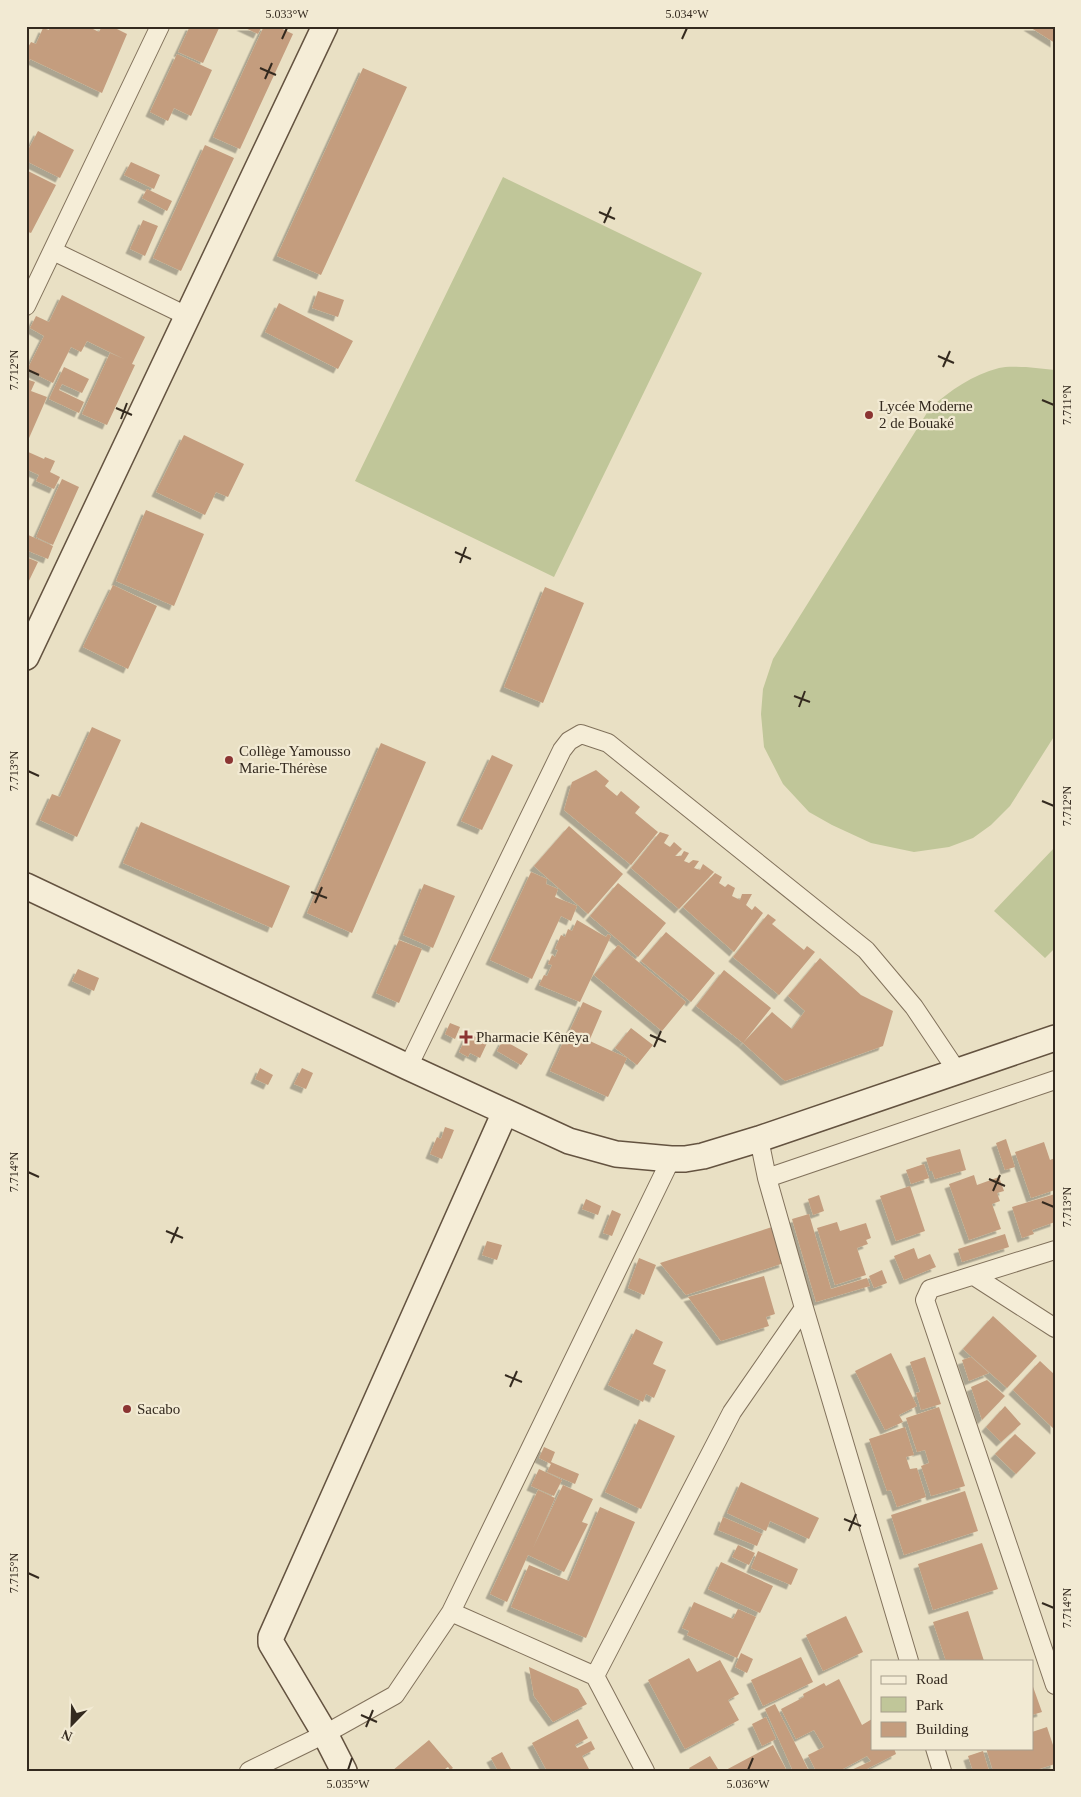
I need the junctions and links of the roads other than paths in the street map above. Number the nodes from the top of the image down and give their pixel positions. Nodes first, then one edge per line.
1 (160, 26) edge
2 (325, 26) edge
3 (53, 251) junction
4 (26, 305) edge
5 (187, 316) junction
6 (26, 657) edge
7 (26, 886) edge
8 (1055, 1038) edge
9 (408, 1067) junction
10 (957, 1071) junction
11 (1055, 1080) edge
12 (505, 1112) junction
13 (760, 1139) junction
14 (671, 1159) junction
15 (768, 1178) junction
16 (1055, 1250) edge
17 (974, 1276) junction
18 (804, 1308) junction
19 (1055, 1328) edge
20 (451, 1612) junction
21 (909, 1660) edge
22 (595, 1676) junction
23 (1055, 1685) edge
24 (325, 1734) junction
25 (936, 1750) edge
26 (341, 1768) edge
27 (249, 1771) edge
28 (645, 1771) edge
29 (942, 1771) edge

1 - 3 street
2 - 5 street
3 - 4 street
3 - 5 street
5 - 6 street
7 - 9 street
8 - 10 street
9 - 10 street
9 - 12 street
10 - 13 street
11 - 15 street
12 - 14 street
12 - 24 street
13 - 14 street
13 - 15 street
14 - 20 street
15 - 18 street
16 - 17 street
17 - 19 street
17 - 23 street
18 - 21 street
18 - 22 street
20 - 22 street
20 - 24 street
22 - 28 street
24 - 26 street
24 - 27 street
25 - 29 street

